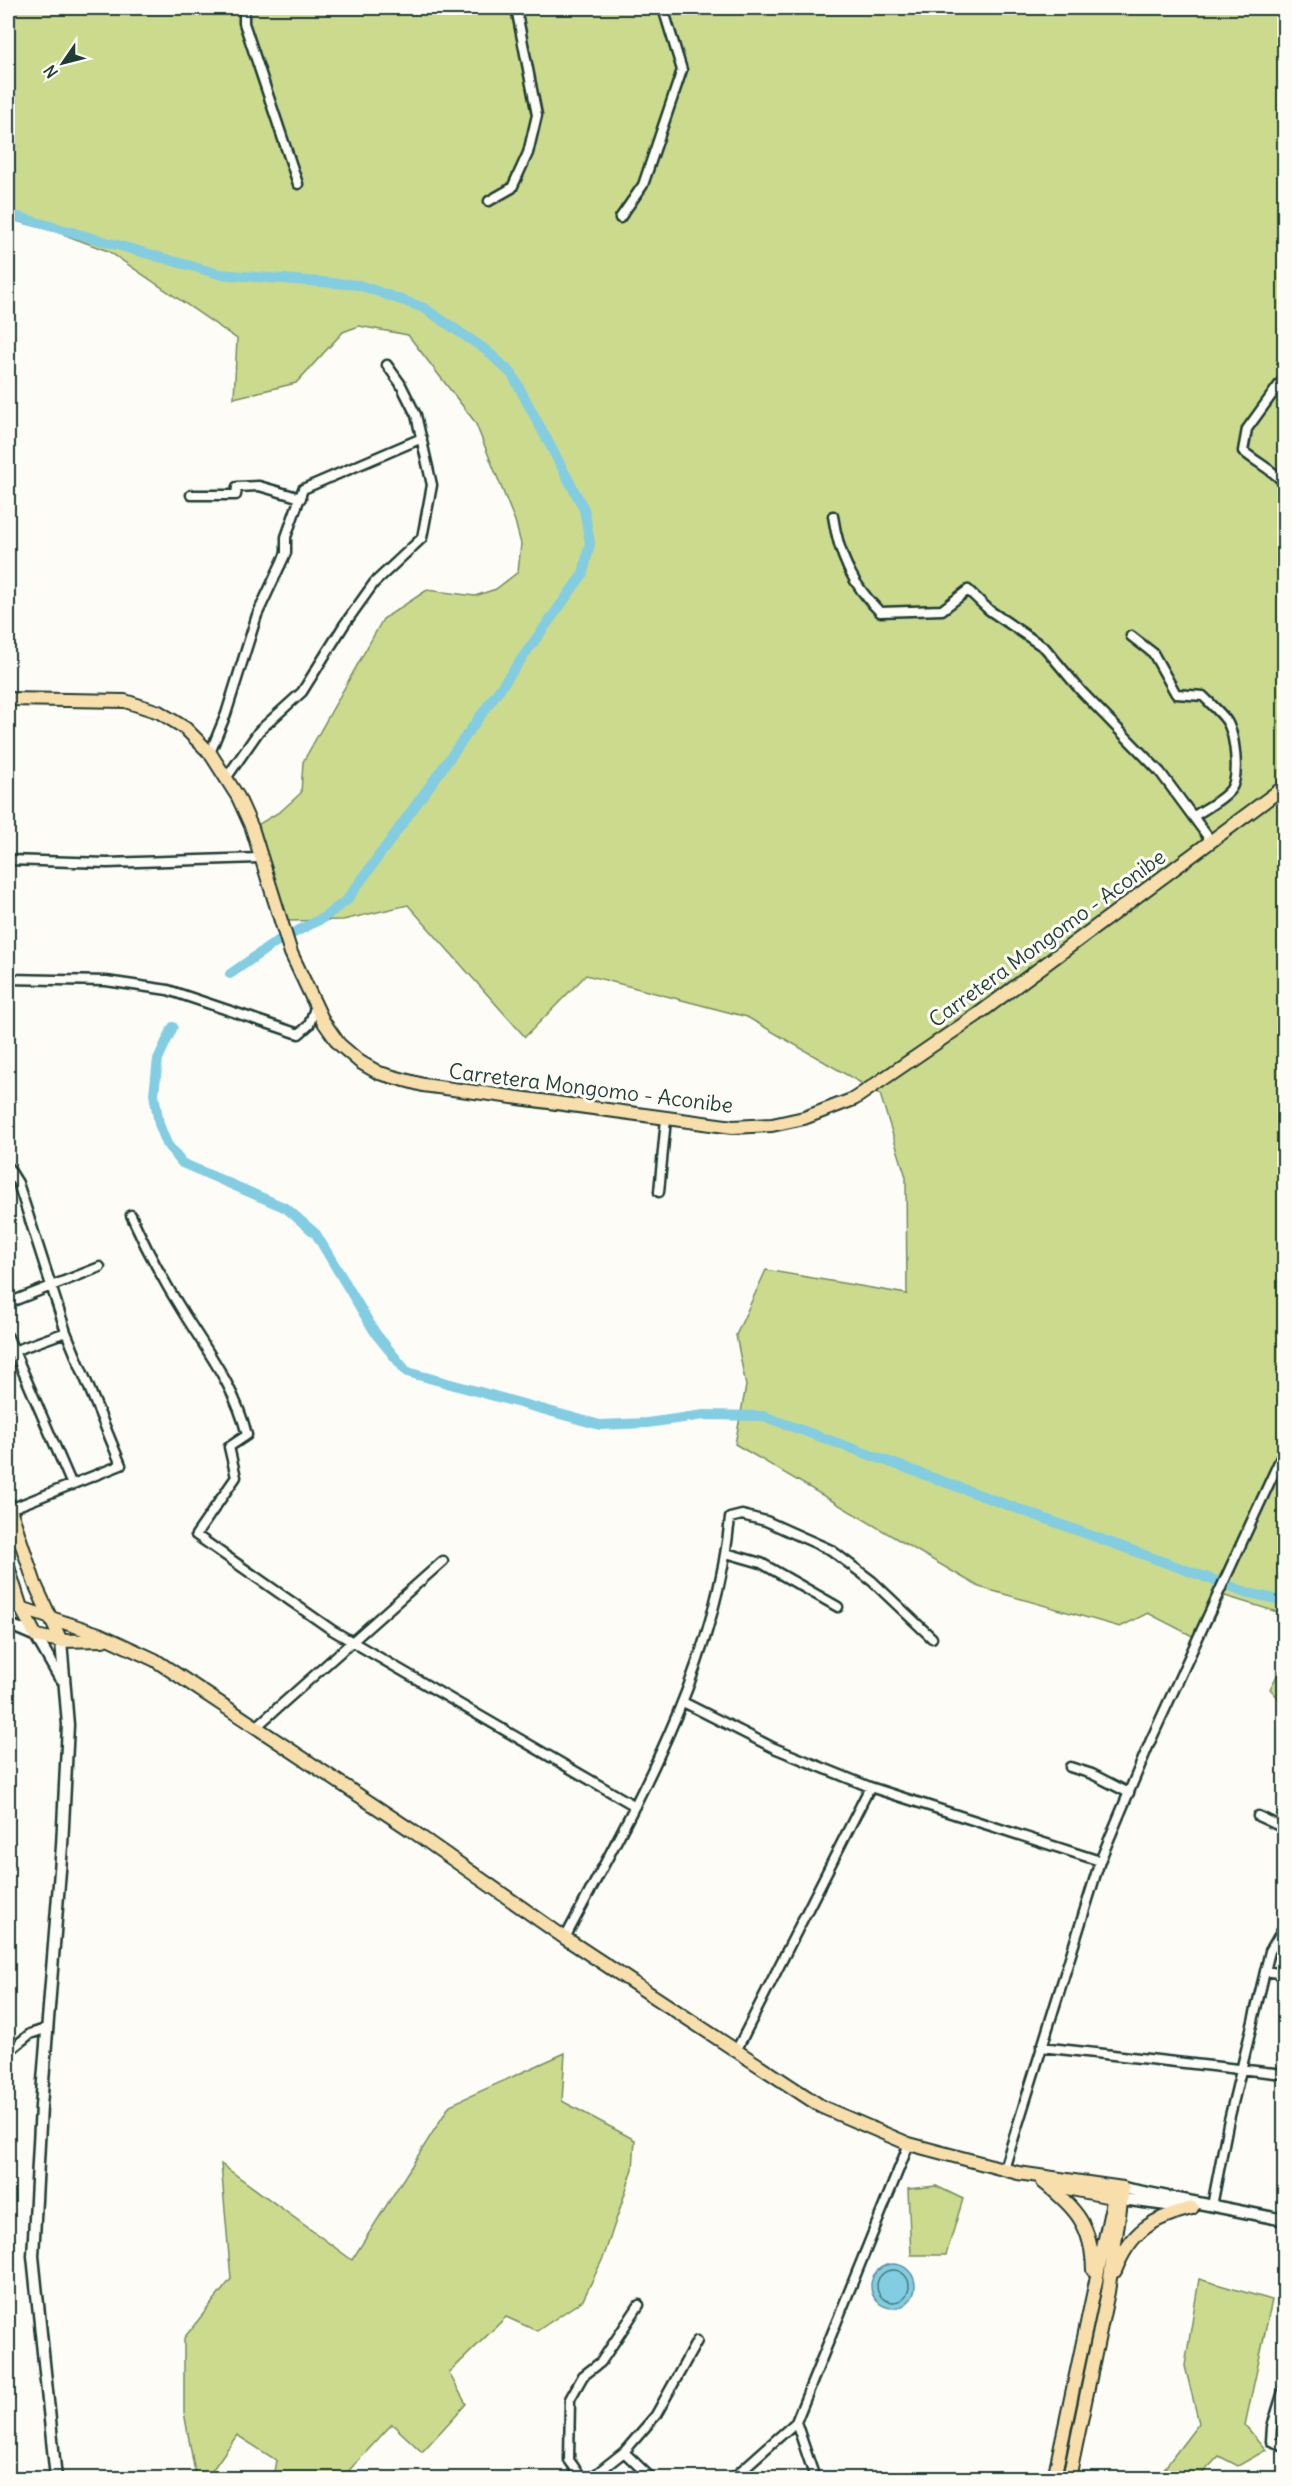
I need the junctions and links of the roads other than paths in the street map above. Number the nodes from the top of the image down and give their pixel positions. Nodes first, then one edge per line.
1 (244, 8) edge
2 (516, 8) edge
3 (663, 8) edge
4 (298, 184) dead end
5 (489, 201) dead end
6 (620, 218) dead end
7 (387, 364) dead end
8 (1284, 378) edge
9 (422, 438) junction
10 (1284, 483) edge
11 (191, 495) dead end
12 (301, 498) junction
13 (833, 516) dead end
14 (1131, 636) dead end
15 (8, 699) edge
16 (210, 753) junction
17 (227, 777) junction
18 (1284, 787) edge
19 (1193, 817) junction
20 (1210, 842) junction
21 (259, 858) junction
22 (8, 860) edge
23 (8, 979) edge
24 (316, 1005) junction
25 (666, 1119) junction
26 (8, 1167) edge
27 (659, 1192) dead end
28 (131, 1215) dead end
29 (100, 1267) dead end
30 (50, 1286) junction
31 (8, 1303) edge
32 (66, 1332) junction
33 (8, 1337) edge
34 (10, 1352) edge
35 (1284, 1451) edge
36 (72, 1485) junction
37 (9, 1506) edge
38 (726, 1553) junction
39 (443, 1561) dead end
40 (8, 1567) edge
41 (838, 1607) dead end
42 (21, 1608) junction
43 (8, 1610) edge
44 (51, 1617) junction
45 (8, 1624) edge
46 (36, 1636) junction
47 (933, 1638) dead end
48 (60, 1641) junction
49 (351, 1641) junction
50 (119, 1642) junction
51 (64, 1686) junction
52 (683, 1702) junction
53 (255, 1728) junction
54 (1070, 1767) dead end
55 (870, 1787) junction
56 (1129, 1793) junction
57 (635, 1806) junction
58 (1258, 1816) dead end
59 (1284, 1828) edge
60 (1100, 1861) junction
61 (1284, 1927) edge
62 (565, 1938) junction
63 (1265, 1971) junction
64 (1284, 1974) edge
65 (48, 2028) junction
66 (1041, 2047) junction
67 (736, 2051) junction
68 (8, 2052) edge
69 (1242, 2067) junction
70 (1284, 2074) edge
71 (909, 2144) junction
72 (1004, 2169) junction
73 (1018, 2173) junction
74 (1043, 2182) junction
75 (1119, 2193) junction
76 (1212, 2206) junction
77 (1192, 2208) junction
78 (1284, 2220) edge
79 (1094, 2290) junction
80 (1108, 2292) junction
81 (639, 2305) dead end
82 (697, 2341) dead end
83 (1284, 2388) edge
84 (796, 2422) junction
85 (1284, 2446) edge
86 (624, 2451) junction
87 (56, 2478) edge
88 (582, 2478) edge
89 (591, 2478) edge
90 (651, 2478) edge
91 (733, 2478) edge
92 (815, 2478) edge
93 (1054, 2478) edge
94 (1069, 2478) edge

1 - 4 street
2 - 5 street
3 - 6 street
7 - 9 street
8 - 10 street
9 - 12 street
9 - 17 street
11 - 12 street
12 - 16 street
13 - 19 street
14 - 19 street
15 - 16 main road, Carretera Mongomo - Aconibe
16 - 17 main road, Carretera Mongomo - Aconibe
17 - 21 main road, Carretera Mongomo - Aconibe
18 - 20 main road, Carretera Mongomo - Aconibe
19 - 20 street
20 - 25 main road, Carretera Mongomo - Aconibe
21 - 22 street
21 - 24 main road, Carretera Mongomo - Aconibe
23 - 24 street
24 - 25 main road, Carretera Mongomo - Aconibe
25 - 27 street
26 - 30 street
28 - 49 street
29 - 30 street
30 - 31 street
30 - 32 street
32 - 34 street
32 - 36 street
33 - 34 street
34 - 36 street
35 - 56 street
36 - 37 street
37 - 44 main road
38 - 41 street
38 - 47 street
38 - 52 street
39 - 49 street
40 - 42 main road
42 - 43 street
42 - 44 main road
42 - 46 main road
44 - 48 main road
44 - 50 main road
45 - 46 street
46 - 48 main road
46 - 51 street
48 - 50 main road
48 - 51 street
49 - 53 street
49 - 57 street
50 - 53 main road
51 - 65 street
52 - 55 street
52 - 57 street
53 - 62 main road
54 - 56 street
55 - 60 street
55 - 67 street
56 - 60 street
57 - 62 street
58 - 59 street
60 - 66 street
61 - 63 street
62 - 67 main road
63 - 64 street
63 - 69 street
65 - 68 street
65 - 87 street
66 - 69 street
66 - 72 street
67 - 71 main road
69 - 70 street
69 - 76 street
71 - 72 main road
71 - 84 street
72 - 73 main road
73 - 74 main road
73 - 75 main road
74 - 75 main road
74 - 79 main road
75 - 76 street
75 - 77 street
75 - 79 main road
75 - 80 main road
76 - 77 street
76 - 78 street
77 - 80 main road
79 - 93 main road
80 - 94 main road
81 - 88 street
82 - 86 street
83 - 85 street
84 - 91 street
84 - 92 street
86 - 89 street
86 - 90 street

